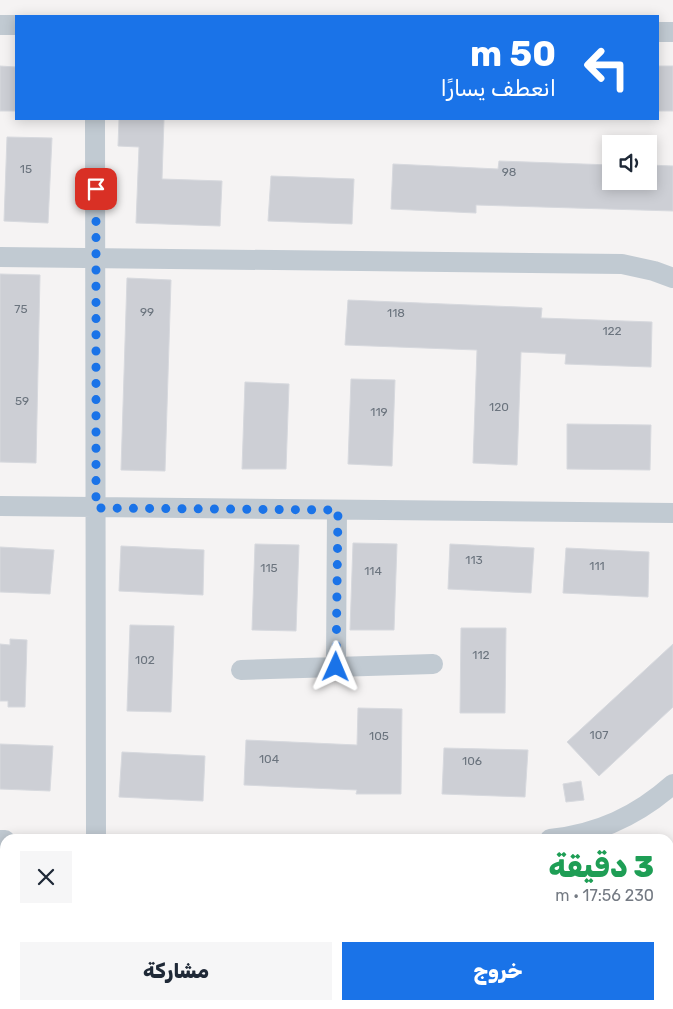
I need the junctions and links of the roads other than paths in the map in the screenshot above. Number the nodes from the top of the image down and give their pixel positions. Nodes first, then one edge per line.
1 (0, 25) edge
2 (15, 25) edge
3 (659, 32) edge
4 (673, 32) edge
5 (95, 120) edge
6 (0, 256) edge
7 (96, 259) junction
8 (673, 278) edge
9 (0, 506) edge
10 (96, 508) junction
11 (338, 510) junction
12 (673, 513) edge
13 (433, 664) dead end
14 (336, 667) junction
15 (241, 670) dead end
16 (673, 784) edge
17 (96, 834) edge
18 (579, 834) edge

1 - 2 street
3 - 4 street
5 - 7 street
6 - 7 street
7 - 8 street
7 - 10 street
9 - 10 street
10 - 11 street
10 - 17 street
11 - 12 street
11 - 14 street
13 - 14 street
14 - 15 street
16 - 18 street

